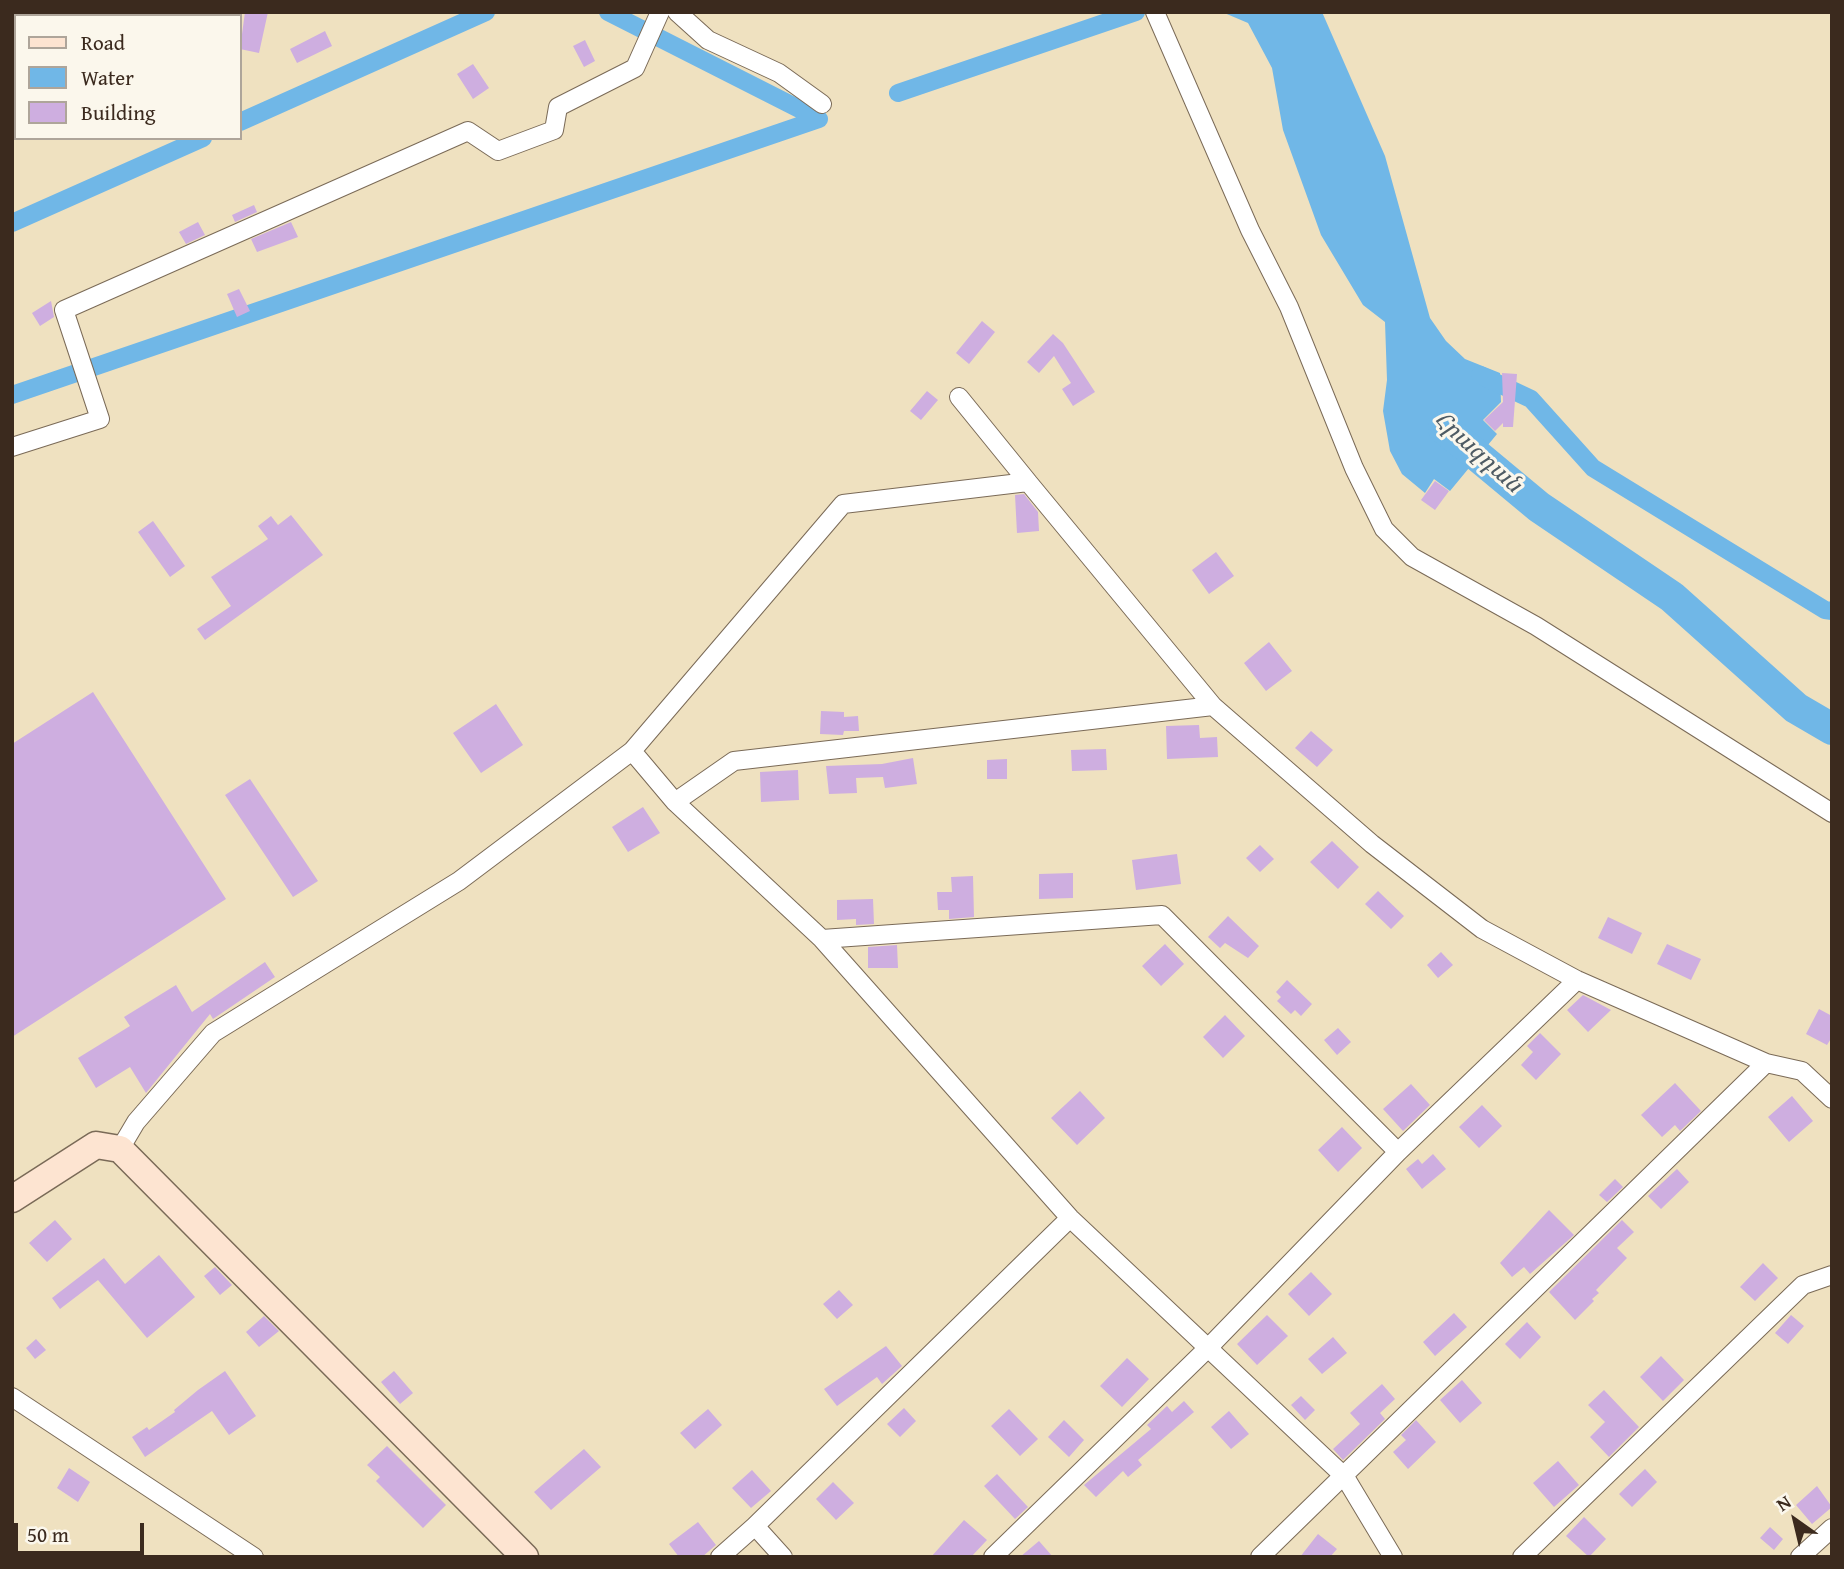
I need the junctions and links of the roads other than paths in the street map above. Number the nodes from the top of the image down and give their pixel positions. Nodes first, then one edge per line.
1 (660, 12) edge
2 (677, 12) edge
3 (1155, 12) edge
4 (822, 104) dead end
5 (959, 397) dead end
6 (12, 447) edge
7 (1027, 482) junction
8 (1213, 706) junction
9 (632, 751) junction
10 (675, 802) junction
11 (1832, 813) edge
12 (822, 939) junction
13 (1577, 980) junction
14 (1766, 1063) junction
15 (1832, 1099) edge
16 (120, 1149) junction
17 (1398, 1152) junction
18 (12, 1199) edge
19 (1070, 1217) junction
20 (1832, 1275) edge
21 (1209, 1348) junction
22 (12, 1397) edge
23 (1345, 1477) junction
24 (755, 1526) junction
25 (1832, 1528) edge
26 (254, 1557) edge
27 (525, 1557) edge
28 (720, 1557) edge
29 (783, 1557) edge
30 (993, 1557) edge
31 (1260, 1557) edge
32 (1393, 1557) edge
33 (1522, 1557) edge
34 (1800, 1557) edge

1 - 6 street
2 - 4 street
3 - 11 street
5 - 7 street
7 - 8 street
7 - 9 street
8 - 10 street
8 - 13 street
9 - 10 street
9 - 16 street
10 - 12 street
12 - 17 street
12 - 19 street
13 - 14 street
13 - 17 street
14 - 15 street
14 - 23 street
16 - 18 street
16 - 27 street
17 - 21 street
19 - 21 street
19 - 24 street
20 - 33 street
21 - 23 street
21 - 30 street
22 - 26 street
23 - 31 street
23 - 32 street
24 - 28 street
24 - 29 street
25 - 34 street

